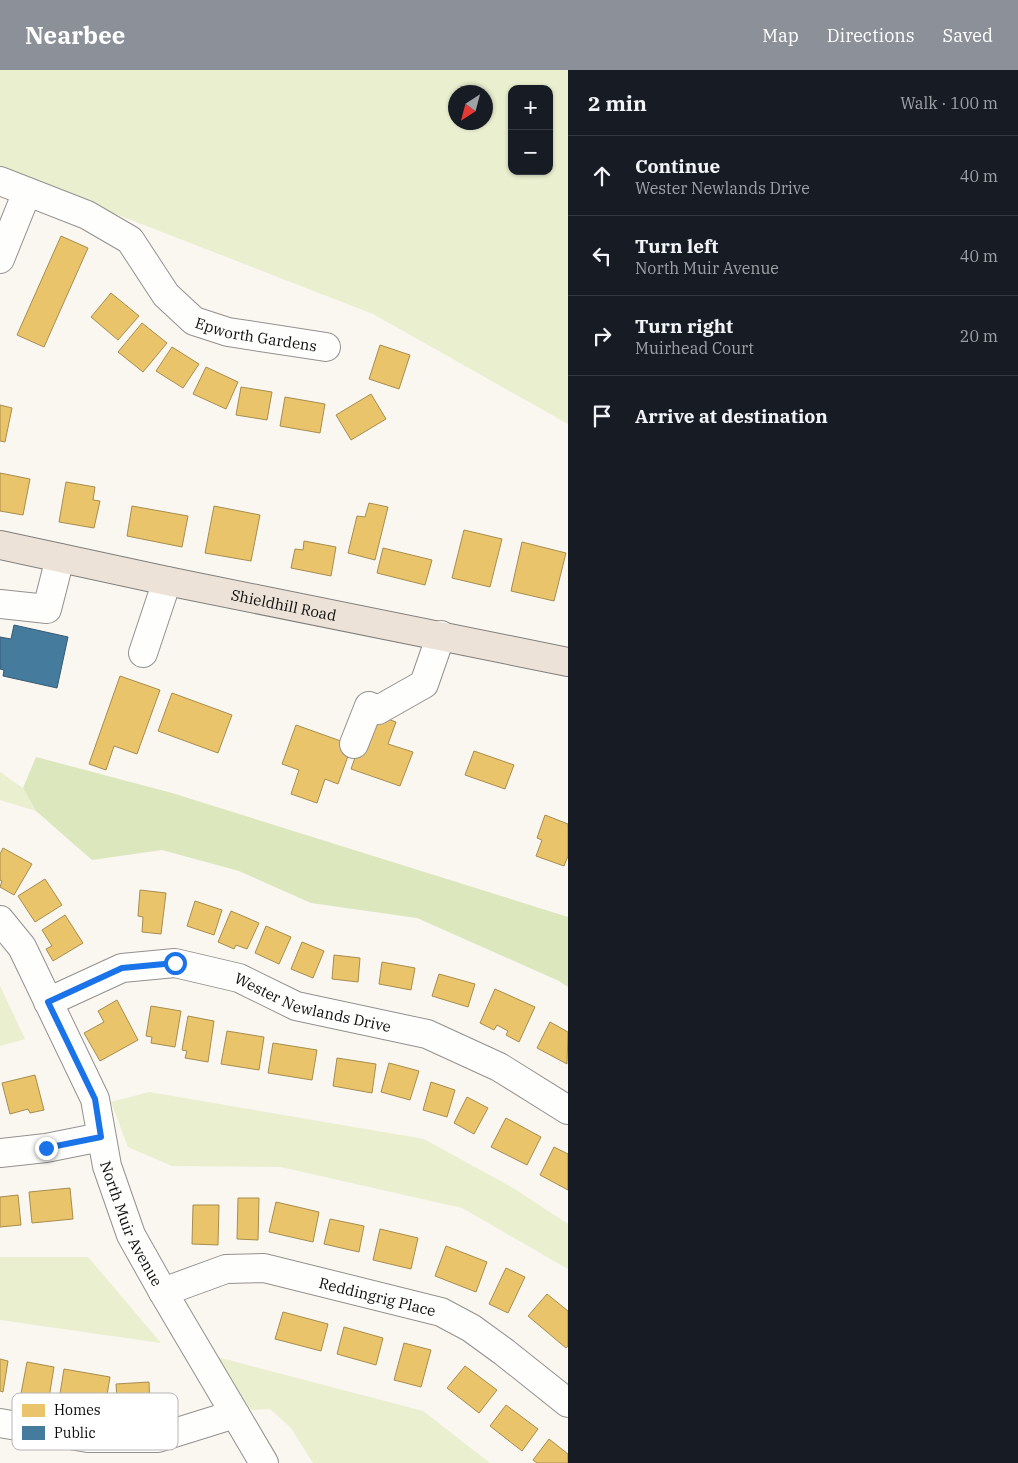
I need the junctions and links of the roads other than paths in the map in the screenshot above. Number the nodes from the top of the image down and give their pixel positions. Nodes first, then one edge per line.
1 (0, 181) edge
2 (27, 192) junction
3 (0, 259) edge
4 (326, 346) dead end
5 (0, 545) edge
6 (60, 558) junction
7 (167, 581) junction
8 (0, 604) edge
9 (441, 635) junction
10 (143, 653) dead end
11 (568, 662) edge
12 (354, 744) dead end
13 (0, 920) edge
14 (48, 1002) junction
15 (568, 1110) edge
16 (101, 1137) junction
17 (0, 1153) edge
18 (163, 1292) junction
19 (568, 1403) edge
20 (235, 1414) junction
21 (178, 1432) edge
22 (264, 1463) edge

1 - 2 street, Epworth Gardens
2 - 3 street
2 - 4 street, Epworth Gardens
5 - 6 main road, Shieldhill Road
6 - 7 main road, Shieldhill Road
6 - 8 street
7 - 9 main road, Shieldhill Road
7 - 10 street
9 - 11 main road, Shieldhill Road
9 - 12 street
13 - 14 street, North Muir Avenue
14 - 15 street, Wester Newlands Drive
14 - 16 street, North Muir Avenue
16 - 17 street
16 - 18 street, North Muir Avenue
18 - 19 street, Reddingrig Place
18 - 20 street, North Muir Avenue
20 - 21 street
20 - 22 street, North Muir Avenue

